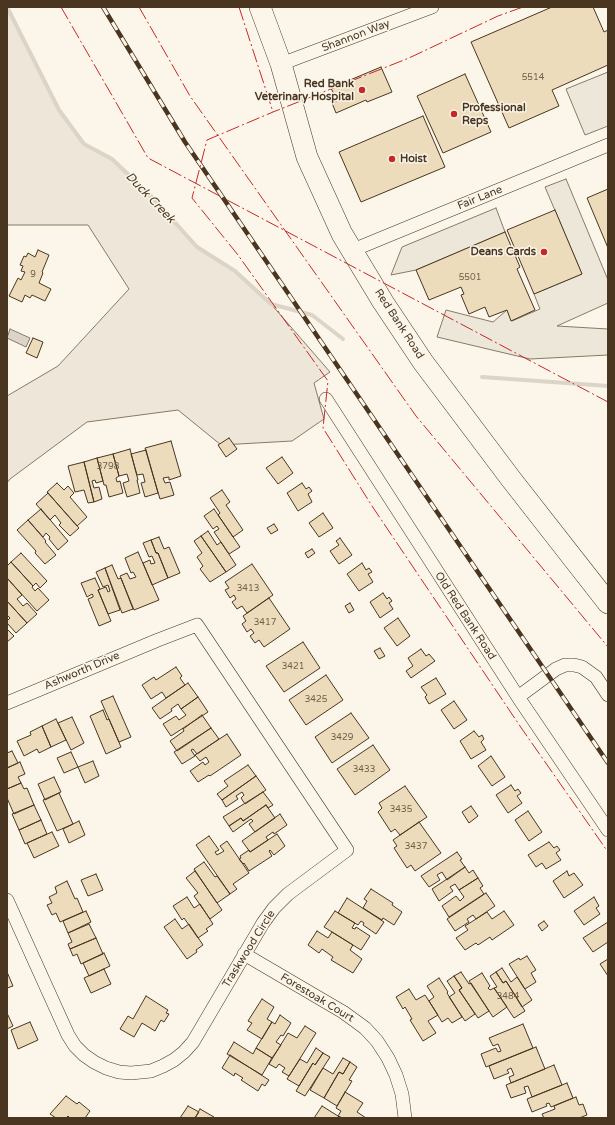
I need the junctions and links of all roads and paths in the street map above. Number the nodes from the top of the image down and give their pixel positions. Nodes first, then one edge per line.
1 (260, 7) edge
2 (432, 7) edge
3 (281, 64) junction
4 (608, 145) edge
5 (353, 250) junction
6 (326, 399) dead end
7 (608, 603) edge
8 (158, 640) joint
9 (608, 695) edge
10 (518, 697) junction
11 (7, 703) edge
12 (608, 830) edge
13 (7, 900) edge
14 (244, 954) junction
15 (405, 1118) edge

1 - 3 highway, Red Bank Road
2 - 3 street, Shannon Way
3 - 5 highway, Red Bank Road
4 - 5 street, Fair Lane
5 - 7 highway, Red Bank Road
6 - 10 street, Old Red Bank Road
8 - 11 street, Ashworth Drive
8 - 14 street, Traskwood Circle
9 - 10 street
10 - 12 street, Old Red Bank Road
13 - 14 street, Traskwood Circle
14 - 15 street, Forestoak Court

